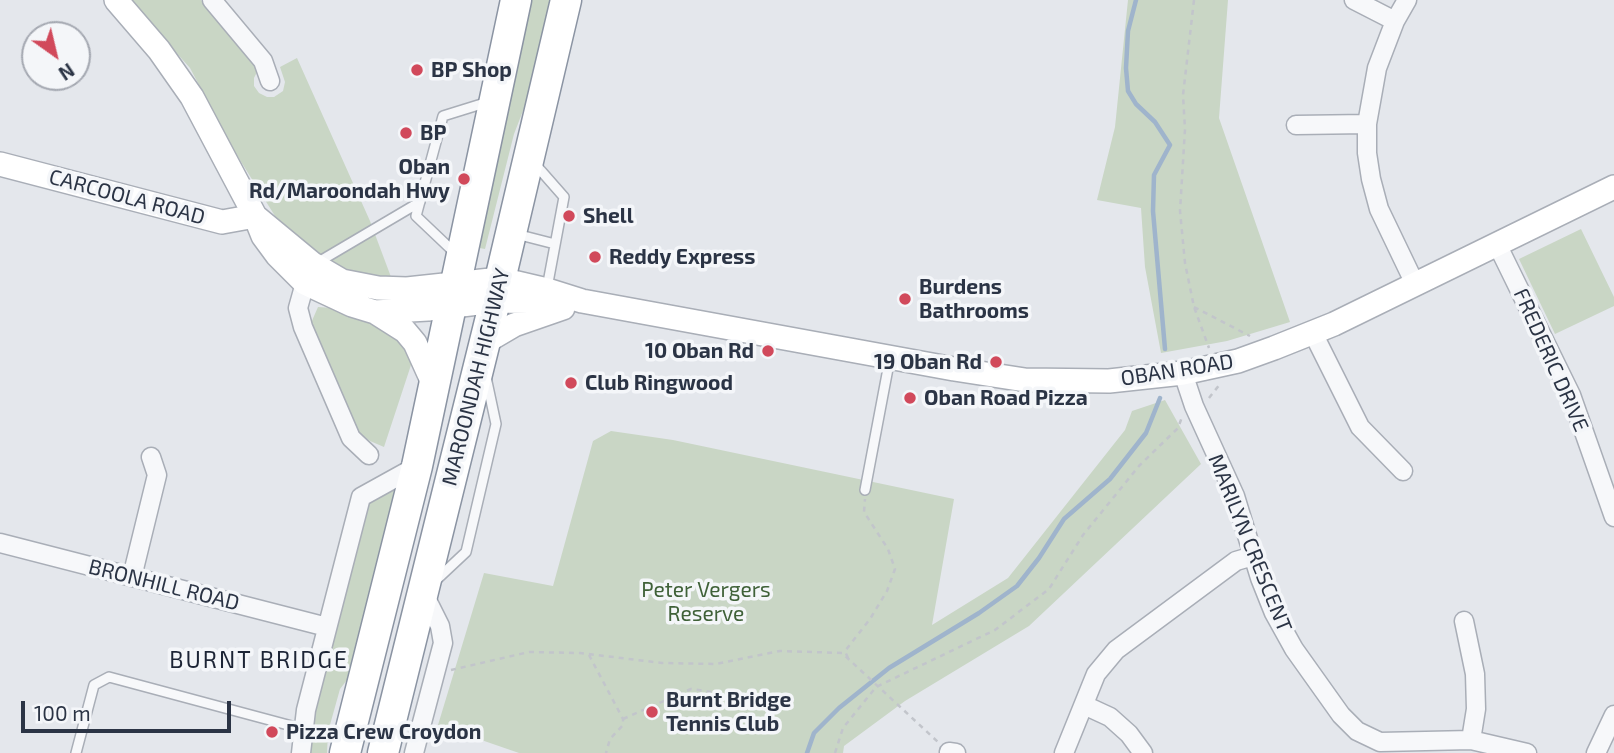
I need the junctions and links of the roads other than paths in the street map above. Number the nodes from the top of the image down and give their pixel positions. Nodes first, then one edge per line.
1 (116, 0) edge
2 (212, 0) edge
3 (516, 0) edge
4 (566, 0) edge
5 (1354, 0) edge
6 (1408, 0) edge
7 (1395, 21) junction
8 (270, 80) dead end
9 (494, 100) junction
10 (1367, 124) junction
11 (1296, 125) dead end
12 (529, 157) junction
13 (0, 164) edge
14 (1614, 187) edge
15 (420, 202) junction
16 (255, 216) junction
17 (511, 233) junction
18 (555, 244) junction
19 (1497, 244) junction
20 (309, 274) junction
21 (456, 283) junction
22 (1415, 284) junction
23 (498, 290) junction
24 (547, 290) junction
25 (582, 302) junction
26 (375, 312) junction
27 (1313, 333) junction
28 (483, 348) junction
29 (890, 358) junction
30 (1183, 373) junction
31 (435, 385) junction
32 (369, 455) dead end
33 (151, 457) dead end
34 (417, 466) junction
35 (1403, 471) dead end
36 (1609, 487) edge
37 (866, 490) road end
38 (1614, 517) edge
39 (0, 542) edge
40 (1253, 556) junction
41 (132, 577) junction
42 (423, 592) junction
43 (1464, 621) dead end
44 (327, 627) junction
45 (1084, 705) junction
46 (1613, 719) edge
47 (303, 729) junction
48 (1471, 740) junction
49 (949, 752) edge
50 (76, 753) edge
51 (301, 753) edge
52 (345, 753) edge
53 (383, 753) edge
54 (414, 753) edge
55 (956, 753) edge
56 (1064, 753) edge
57 (1143, 753) edge
58 (1527, 753) edge
59 (1596, 753) edge

1 - 16 main road
2 - 8 street
3 - 9 highway, MAROONDAH HIGHWAY
4 - 12 highway, MAROONDAH HIGHWAY
5 - 7 street
6 - 7 street
7 - 10 street
9 - 15 lane
9 - 21 highway, MAROONDAH HIGHWAY
10 - 11 street
10 - 22 street
12 - 17 highway, MAROONDAH HIGHWAY
12 - 18 lane
13 - 16 main road, CARCOOLA ROAD
14 - 19 main road, OBAN ROAD
15 - 20 lane
15 - 21 lane
16 - 20 main road
17 - 18 lane
17 - 23 highway, MAROONDAH HIGHWAY
18 - 24 lane
19 - 22 main road, OBAN ROAD
19 - 36 street, FREDERIC DRIVE
20 - 21 main road
20 - 26 main road
20 - 32 street
21 - 23 main road, OBAN ROAD
21 - 26 main road
21 - 31 highway, MAROONDAH HIGHWAY
22 - 27 main road, OBAN ROAD
23 - 24 main road, OBAN ROAD
23 - 25 main road, OBAN ROAD
23 - 28 highway, MAROONDAH HIGHWAY
24 - 25 main road, OBAN ROAD
25 - 28 main road
25 - 29 main road, OBAN ROAD
26 - 31 main road
27 - 30 main road, OBAN ROAD
27 - 35 street
28 - 42 highway, MAROONDAH HIGHWAY
29 - 30 main road, OBAN ROAD
29 - 37 lane
30 - 40 street, MARILYN CRESCENT
31 - 34 highway, MAROONDAH HIGHWAY
33 - 41 street
34 - 44 street
34 - 52 highway, MAROONDAH HIGHWAY
36 - 38 street, FREDERIC DRIVE
39 - 41 street, BRONHILL ROAD
40 - 45 street
40 - 48 street, MARILYN CRESCENT
41 - 44 street, BRONHILL ROAD
42 - 53 highway, MAROONDAH HIGHWAY
42 - 54 street
43 - 48 street
44 - 47 street
45 - 56 street
45 - 57 street
46 - 59 street
47 - 50 lane
47 - 51 street
48 - 58 street, MARILYN CRESCENT
49 - 55 street

